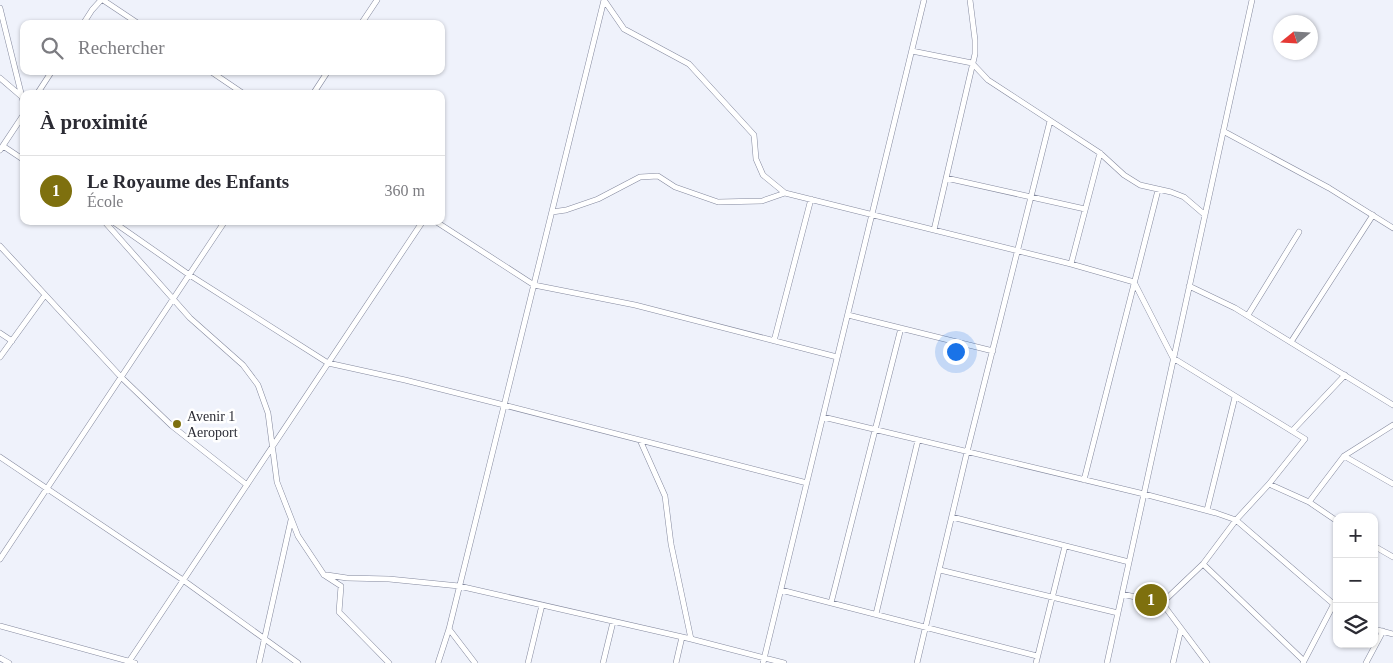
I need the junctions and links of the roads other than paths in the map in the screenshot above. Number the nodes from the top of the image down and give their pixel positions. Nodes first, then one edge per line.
1 (102, 0) edge
2 (377, 0) edge
3 (604, 0) edge
4 (924, 0) edge
5 (970, 0) edge
6 (1252, 0) edge
7 (0, 8) edge
8 (86, 20) edge
9 (133, 20) edge
10 (364, 20) edge
11 (912, 51) junction
12 (972, 63) junction
13 (49, 75) edge
14 (216, 75) edge
15 (325, 75) edge
16 (0, 78) edge
17 (40, 90) edge
18 (238, 90) edge
19 (316, 90) edge
20 (20, 92) edge
21 (20, 95) edge
22 (20, 120) edge
23 (1050, 121) junction
24 (1223, 131) junction
25 (1, 148) edge
26 (1100, 153) junction
27 (20, 158) edge
28 (946, 178) junction
29 (1158, 190) junction
30 (785, 193) junction
31 (1031, 197) junction
32 (810, 199) junction
33 (1085, 209) junction
34 (552, 212) junction
35 (872, 215) junction
36 (1205, 215) junction
37 (1373, 215) junction
38 (108, 225) edge
39 (118, 225) edge
40 (222, 225) edge
41 (420, 225) edge
42 (441, 225) edge
43 (1393, 228) edge
44 (934, 230) junction
45 (1299, 232) dead end
46 (0, 246) edge
47 (1018, 251) junction
48 (1071, 264) junction
49 (188, 274) junction
50 (1134, 282) junction
51 (534, 285) junction
52 (1189, 286) junction
53 (45, 295) junction
54 (173, 298) junction
55 (848, 314) junction
56 (1248, 315) junction
57 (901, 328) junction
58 (0, 333) edge
59 (12, 341) junction
60 (774, 341) junction
61 (1291, 342) junction
62 (993, 351) junction
63 (0, 357) edge
64 (837, 358) junction
65 (1173, 358) junction
66 (328, 363) junction
67 (1345, 375) junction
68 (121, 377) junction
69 (1235, 397) junction
70 (504, 404) junction
71 (1393, 405) edge
72 (823, 417) junction
73 (1393, 425) edge
74 (875, 430) junction
75 (1292, 431) junction
76 (640, 440) junction
77 (918, 440) junction
78 (273, 444) junction
79 (967, 452) junction
80 (0, 456) edge
81 (1344, 456) junction
82 (1084, 480) junction
83 (807, 483) junction
84 (1269, 484) junction
85 (1393, 484) edge
86 (247, 485) junction
87 (47, 489) junction
88 (1144, 494) junction
89 (1309, 502) junction
90 (1207, 510) junction
91 (952, 517) junction
92 (1333, 518) edge
93 (291, 519) junction
94 (1236, 520) junction
95 (1065, 546) junction
96 (1378, 549) edge
97 (1393, 557) edge
98 (0, 559) edge
99 (1128, 562) junction
100 (1203, 564) junction
101 (940, 570) junction
102 (324, 575) junction
103 (183, 580) junction
104 (459, 586) junction
105 (781, 590) junction
106 (1122, 594) junction
107 (1052, 598) junction
108 (831, 603) junction
109 (1162, 603) junction
110 (1333, 603) edge
111 (542, 605) junction
112 (1333, 609) edge
113 (1118, 613) junction
114 (876, 614) junction
115 (613, 622) junction
116 (0, 626) edge
117 (926, 627) junction
118 (449, 629) junction
119 (1181, 629) junction
120 (1378, 629) edge
121 (1383, 631) junction
122 (1393, 634) edge
123 (682, 638) junction
124 (264, 640) junction
125 (691, 640) junction
126 (1037, 656) junction
127 (0, 658) edge
128 (764, 660) edge
129 (1303, 662) edge
130 (9, 663) edge
131 (130, 663) edge
132 (259, 663) edge
133 (298, 663) edge
134 (389, 663) edge
135 (438, 663) edge
136 (474, 663) edge
137 (528, 663) edge
138 (603, 663) edge
139 (676, 663) edge
140 (784, 663) edge
141 (917, 663) edge
142 (1036, 663) edge
143 (1106, 663) edge
144 (1173, 663) edge
145 (1207, 663) edge
146 (1366, 663) edge

1 - 8 street
1 - 9 street
2 - 10 street
3 - 30 street
3 - 34 street
4 - 11 street
5 - 12 street
6 - 24 street
7 - 20 street
11 - 12 street
11 - 35 street
12 - 23 street
12 - 28 street
13 - 17 street
14 - 18 street
15 - 19 street
16 - 21 street
22 - 25 street
23 - 26 street
23 - 31 street
24 - 36 street
24 - 37 street
25 - 27 street
26 - 29 street
26 - 33 street
28 - 31 street
28 - 44 street
29 - 36 street
29 - 50 street
30 - 32 street
30 - 34 street
31 - 33 street
31 - 47 street
32 - 35 street
32 - 60 street
33 - 48 street
34 - 51 street
35 - 44 street
35 - 55 street
36 - 52 street
37 - 43 street
37 - 61 street
38 - 54 street
39 - 49 street
40 - 49 street
41 - 66 street
42 - 51 street
44 - 47 street
45 - 56 street
46 - 53 street
47 - 48 street
47 - 62 street
48 - 50 street
49 - 54 street
49 - 66 street
50 - 65 street
50 - 82 street
51 - 60 street
51 - 70 street
52 - 56 street
52 - 65 street
53 - 59 street
53 - 68 street
54 - 68 street
54 - 78 street
55 - 57 street
55 - 64 street
56 - 61 street
57 - 62 street
57 - 74 street
58 - 59 street
59 - 63 street
60 - 64 street
61 - 67 street
62 - 79 street
64 - 72 street
65 - 69 street
65 - 88 street
66 - 70 street
66 - 78 street
67 - 71 street
67 - 75 street
68 - 86 street
68 - 87 street
69 - 75 street
69 - 90 street
70 - 76 street
70 - 104 street
72 - 74 street
72 - 83 street
73 - 81 street
74 - 77 street
74 - 108 street
75 - 84 street
76 - 83 street
76 - 125 street
77 - 79 street
77 - 114 street
78 - 86 street
78 - 93 street
79 - 82 street
79 - 91 street
80 - 87 street
81 - 85 street
81 - 89 street
82 - 88 street
83 - 105 street
84 - 89 street
84 - 94 street
86 - 103 street
87 - 98 street
87 - 103 street
88 - 90 street
88 - 99 street
89 - 92 street
90 - 94 street
91 - 95 street
91 - 101 street
93 - 102 street
93 - 124 street
94 - 100 street
94 - 110 street
95 - 99 street
95 - 107 street
96 - 97 street
99 - 106 street
100 - 109 street
100 - 129 street
101 - 107 street
101 - 117 street
102 - 104 street
102 - 134 street
103 - 124 street
103 - 131 street
104 - 111 street
104 - 118 street
105 - 108 street
105 - 128 street
106 - 109 street
106 - 113 street
107 - 113 street
107 - 126 street
108 - 114 street
109 - 119 street
111 - 115 street
111 - 137 street
112 - 129 street
113 - 143 street
114 - 117 street
115 - 123 street
115 - 138 street
116 - 131 street
117 - 126 street
117 - 141 street
118 - 135 street
118 - 136 street
119 - 144 street
119 - 145 street
120 - 121 street
121 - 122 street
121 - 146 street
123 - 125 street
123 - 139 street
124 - 132 street
124 - 133 street
125 - 128 street
126 - 142 street
127 - 130 street
128 - 140 street

